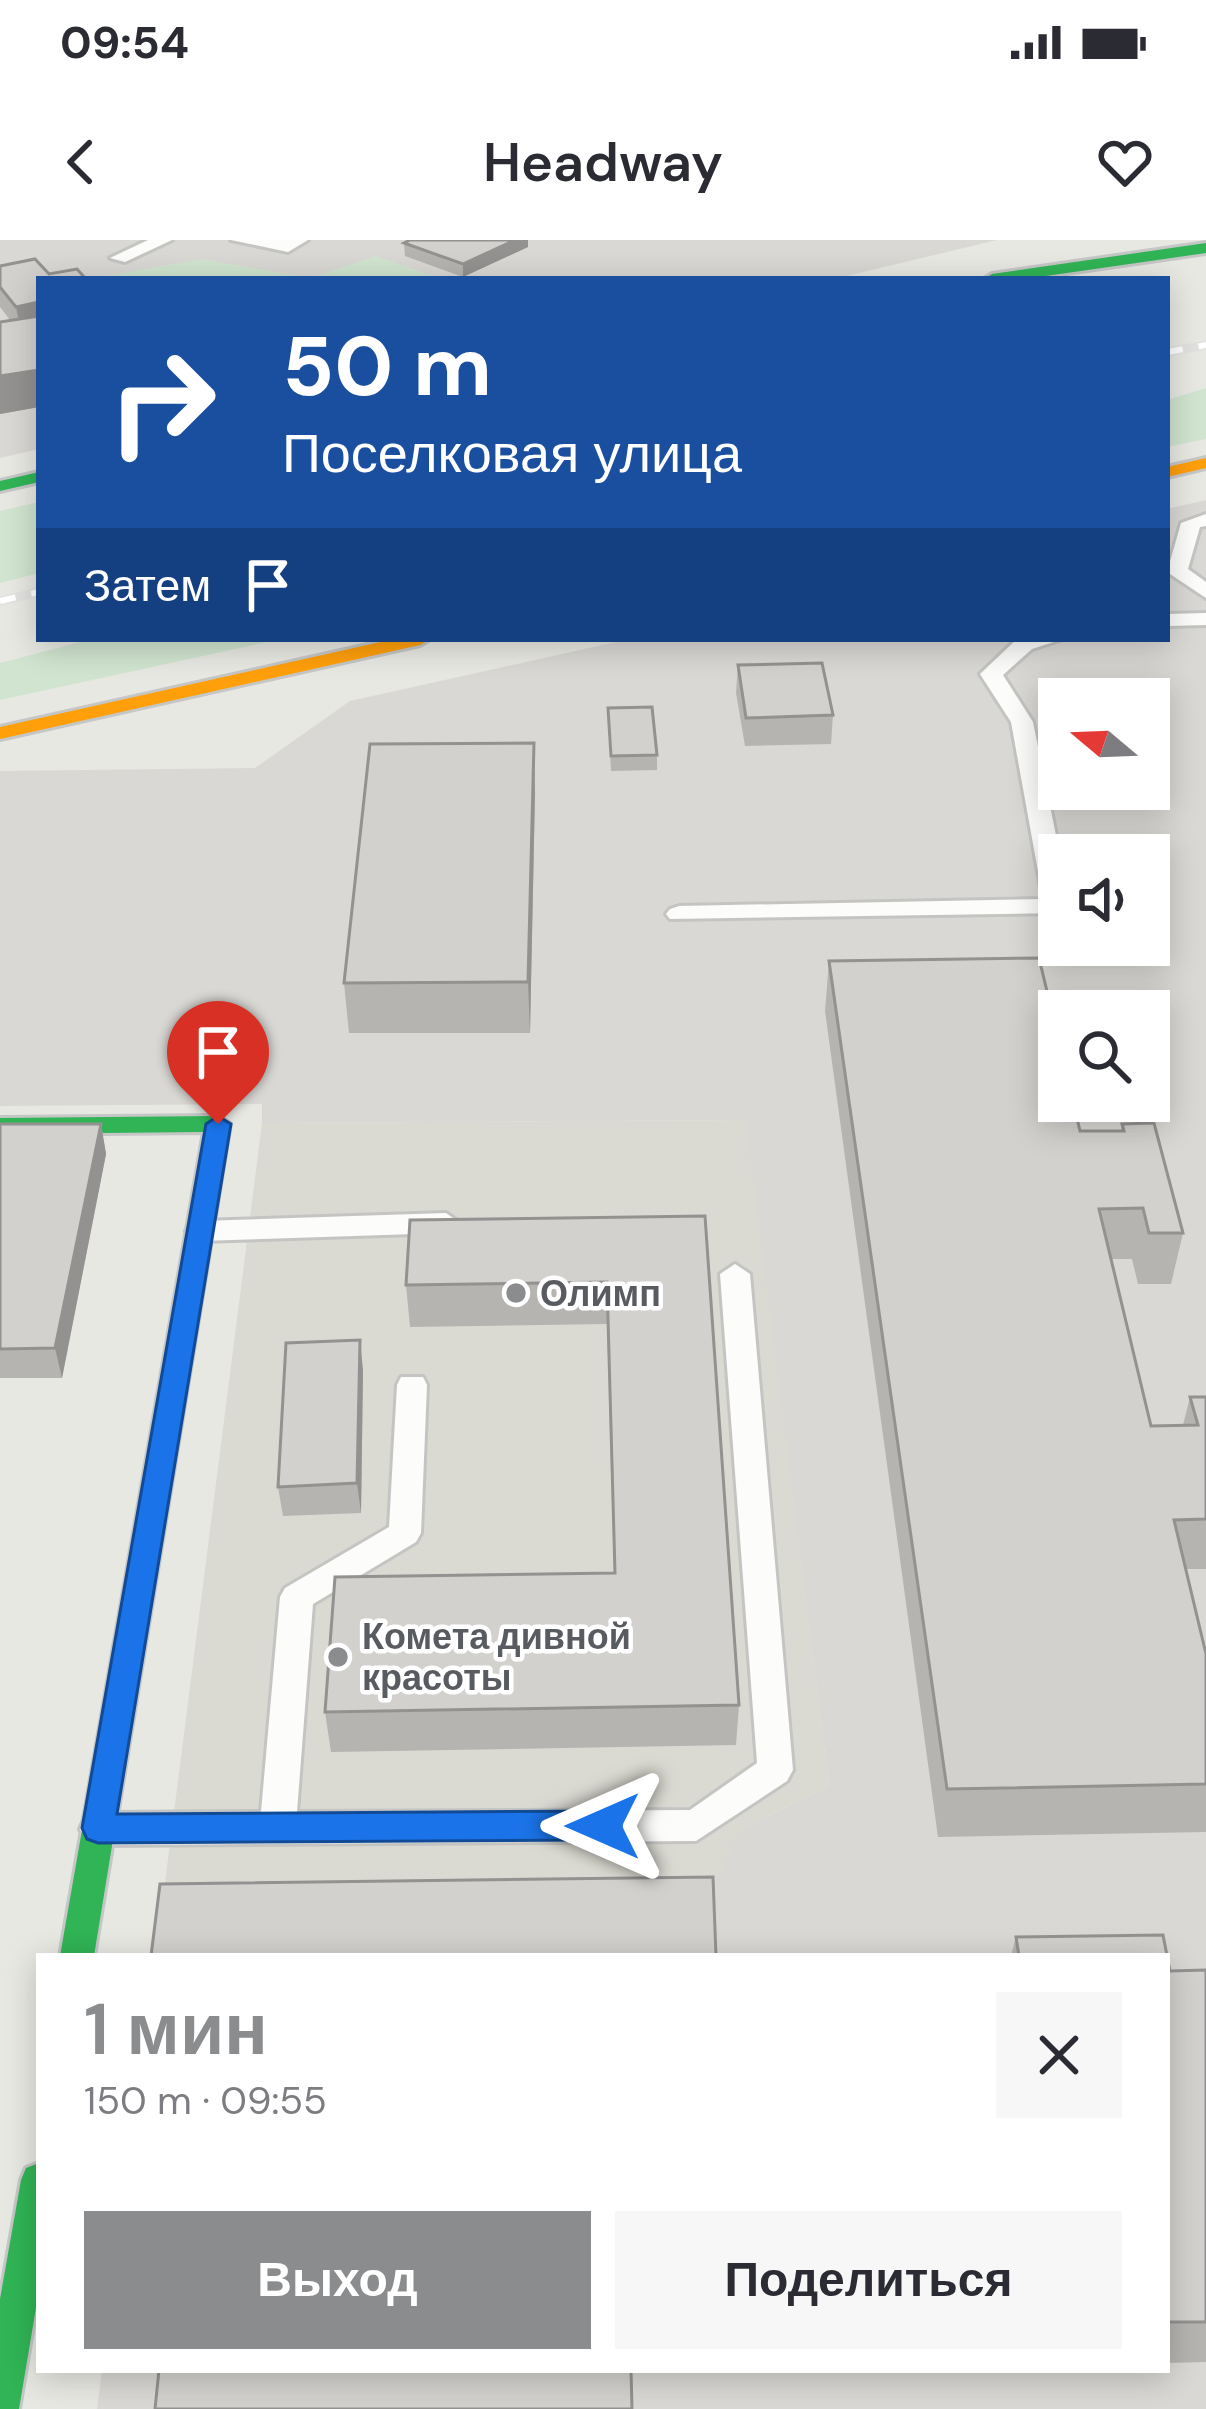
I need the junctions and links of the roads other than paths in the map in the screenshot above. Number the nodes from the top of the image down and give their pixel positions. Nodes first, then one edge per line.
1 (163, 240) edge
2 (240, 240) edge
3 (299, 240) edge
4 (1206, 248) edge
5 (119, 258) dead end
6 (1013, 276) edge
7 (1206, 463) edge
8 (1170, 471) edge
9 (36, 478) edge
10 (0, 486) edge
11 (1206, 520) edge
12 (1206, 592) edge
13 (1206, 619) edge
14 (1170, 620) edge
15 (407, 642) edge
16 (1036, 642) edge
17 (0, 733) edge
18 (680, 914) dead end
19 (0, 1126) edge
20 (468, 1222) edge
21 (200, 1231) junction
22 (735, 1274) dead end
23 (412, 1385) dead end
24 (278, 1827) junction
25 (98, 1828) junction
26 (77, 1953) edge
27 (36, 2198) edge
28 (0, 2409) edge

1 - 5 lane
2 - 3 lane
4 - 6 street
7 - 8 street
9 - 10 street
11 - 12 lane
13 - 14 lane
15 - 17 street
16 - 18 lane
19 - 21 street
20 - 21 lane
21 - 25 street
22 - 24 lane
23 - 24 lane
24 - 25 lane
25 - 26 street
27 - 28 street

